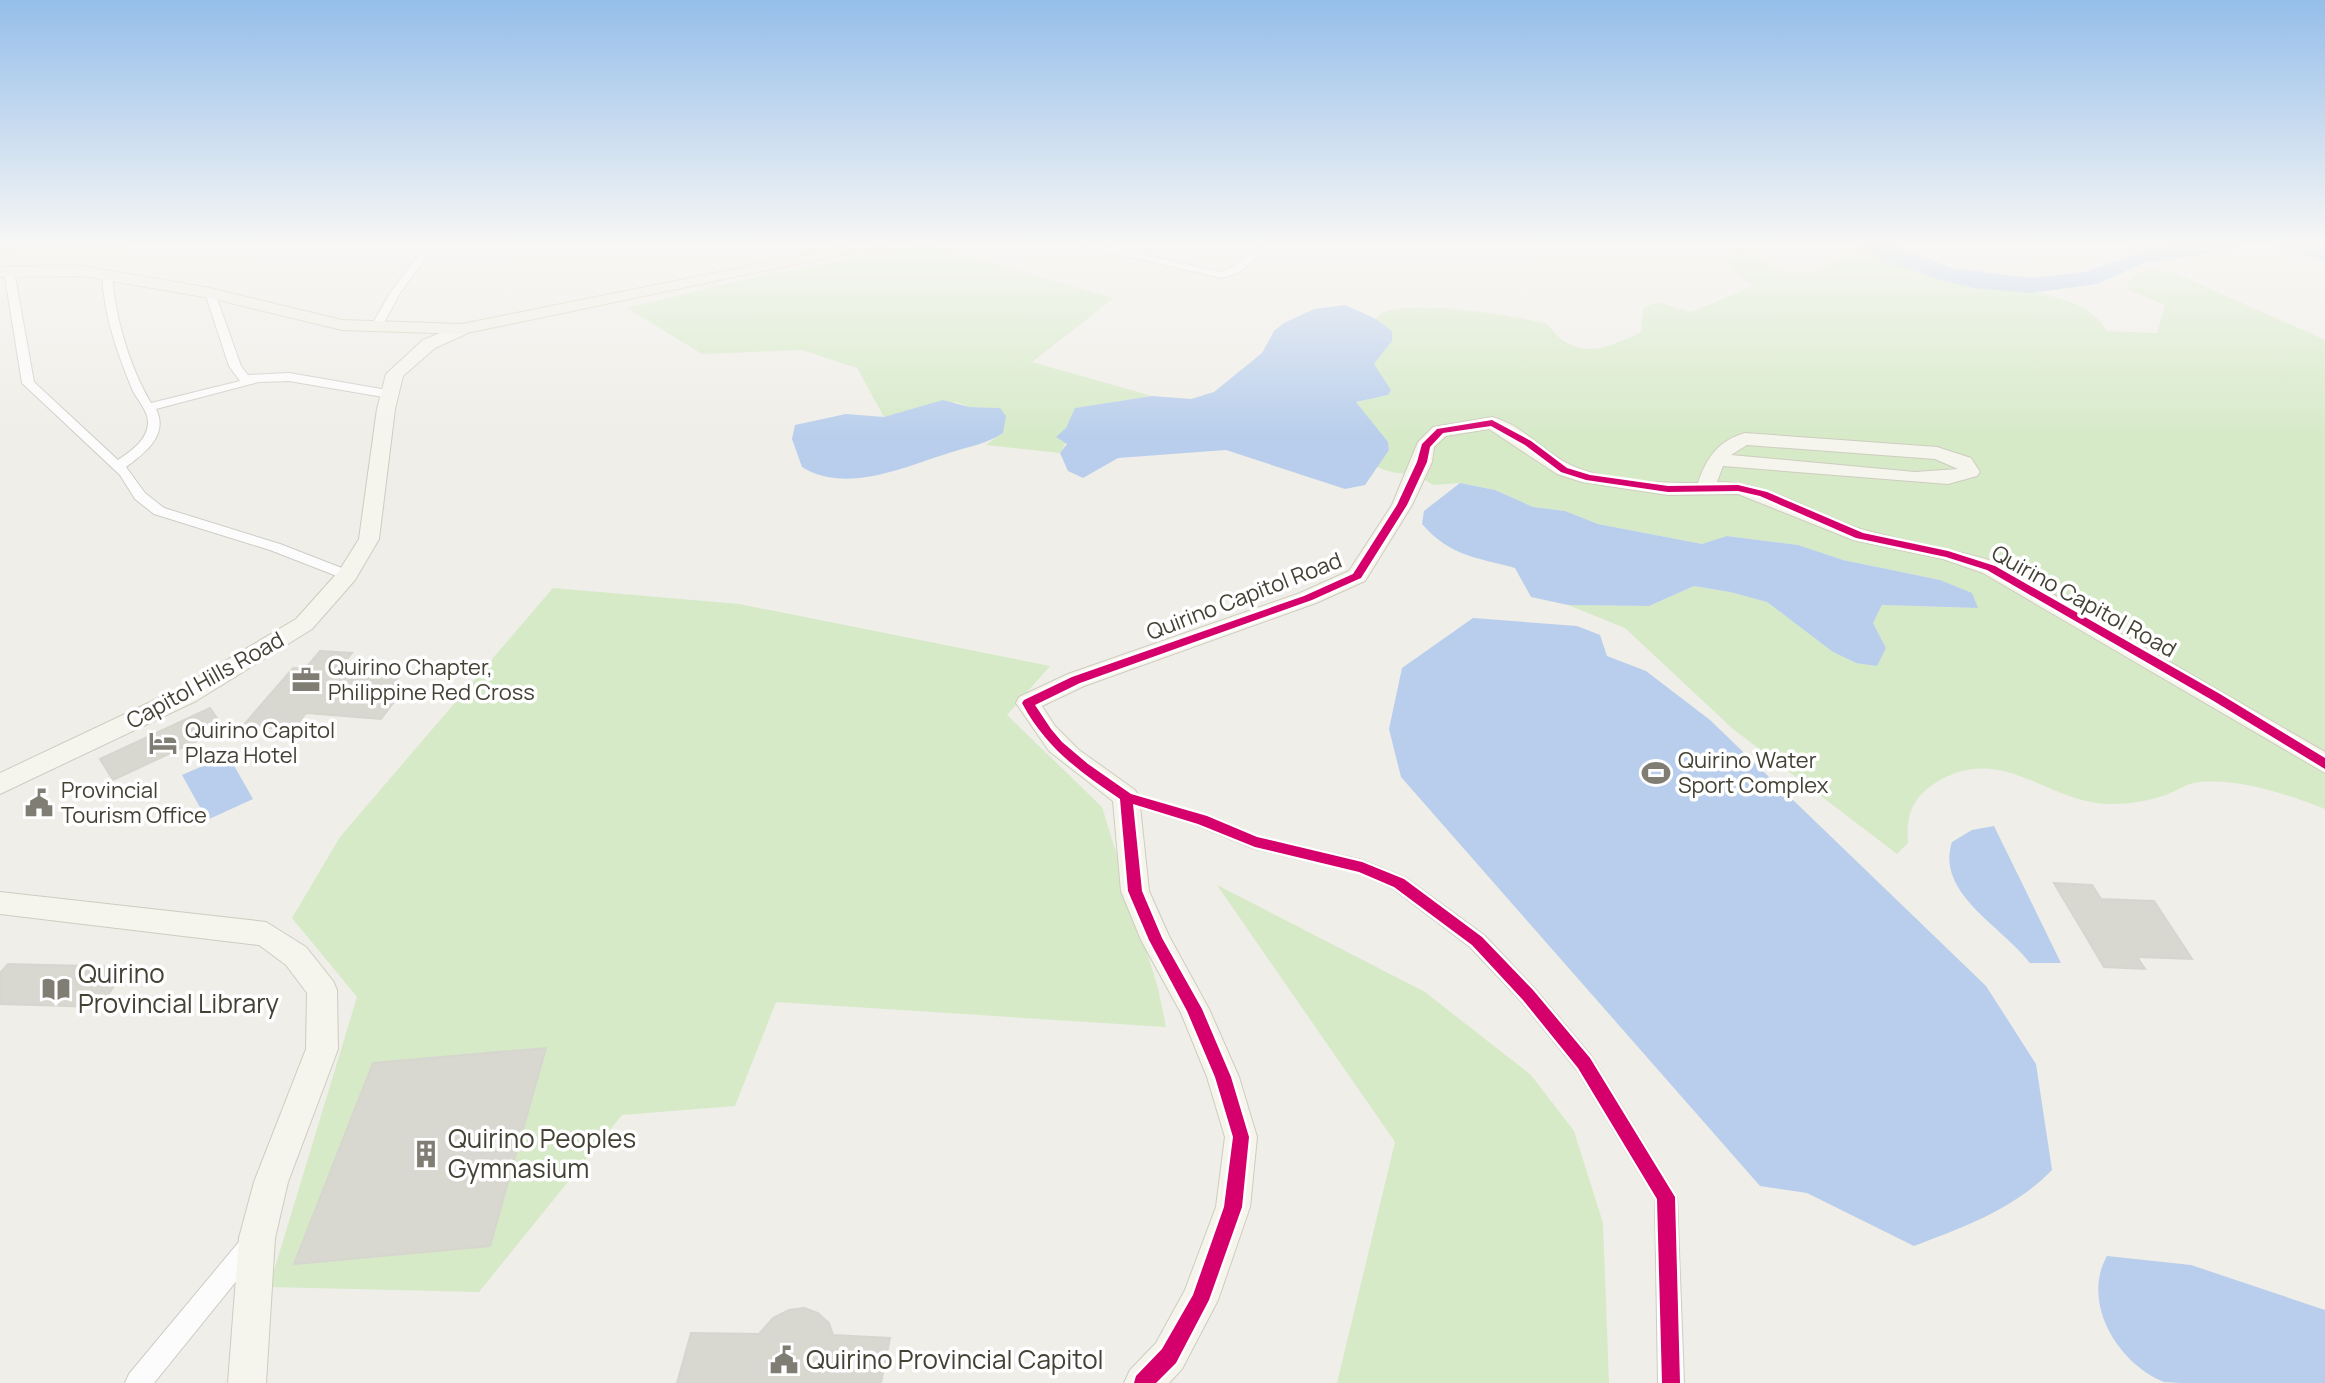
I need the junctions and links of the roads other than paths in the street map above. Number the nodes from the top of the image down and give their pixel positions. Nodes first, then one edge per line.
1 (12, 308) edge
2 (110, 308) edge
3 (215, 308) edge
4 (268, 308) edge
5 (387, 308) edge
6 (569, 308) edge
7 (376, 328) junction
8 (462, 329) junction
9 (259, 379) junction
10 (389, 394) junction
11 (148, 407) junction
12 (1717, 460) junction
13 (118, 466) junction
14 (1705, 490) junction
15 (347, 575) junction
16 (2325, 764) edge
17 (0, 784) edge
18 (1126, 797) junction
19 (0, 903) edge
20 (257, 1238) junction
21 (138, 1383) edge
22 (247, 1383) edge
23 (1143, 1383) edge
24 (1671, 1383) edge

1 - 13 street
2 - 11 street
3 - 9 street
4 - 7 main road
5 - 7 street
6 - 8 main road
7 - 8 main road
8 - 10 street, Capitol Hills Road
9 - 10 street
9 - 11 street
10 - 15 street, Capitol Hills Road
11 - 13 street
12 - 12 street
12 - 14 street
13 - 15 street
14 - 16 street, Quirino Capitol Road
14 - 18 street, Quirino Capitol Road
15 - 17 street, Capitol Hills Road
18 - 23 street
18 - 24 street
19 - 20 street
20 - 21 street
20 - 22 street

